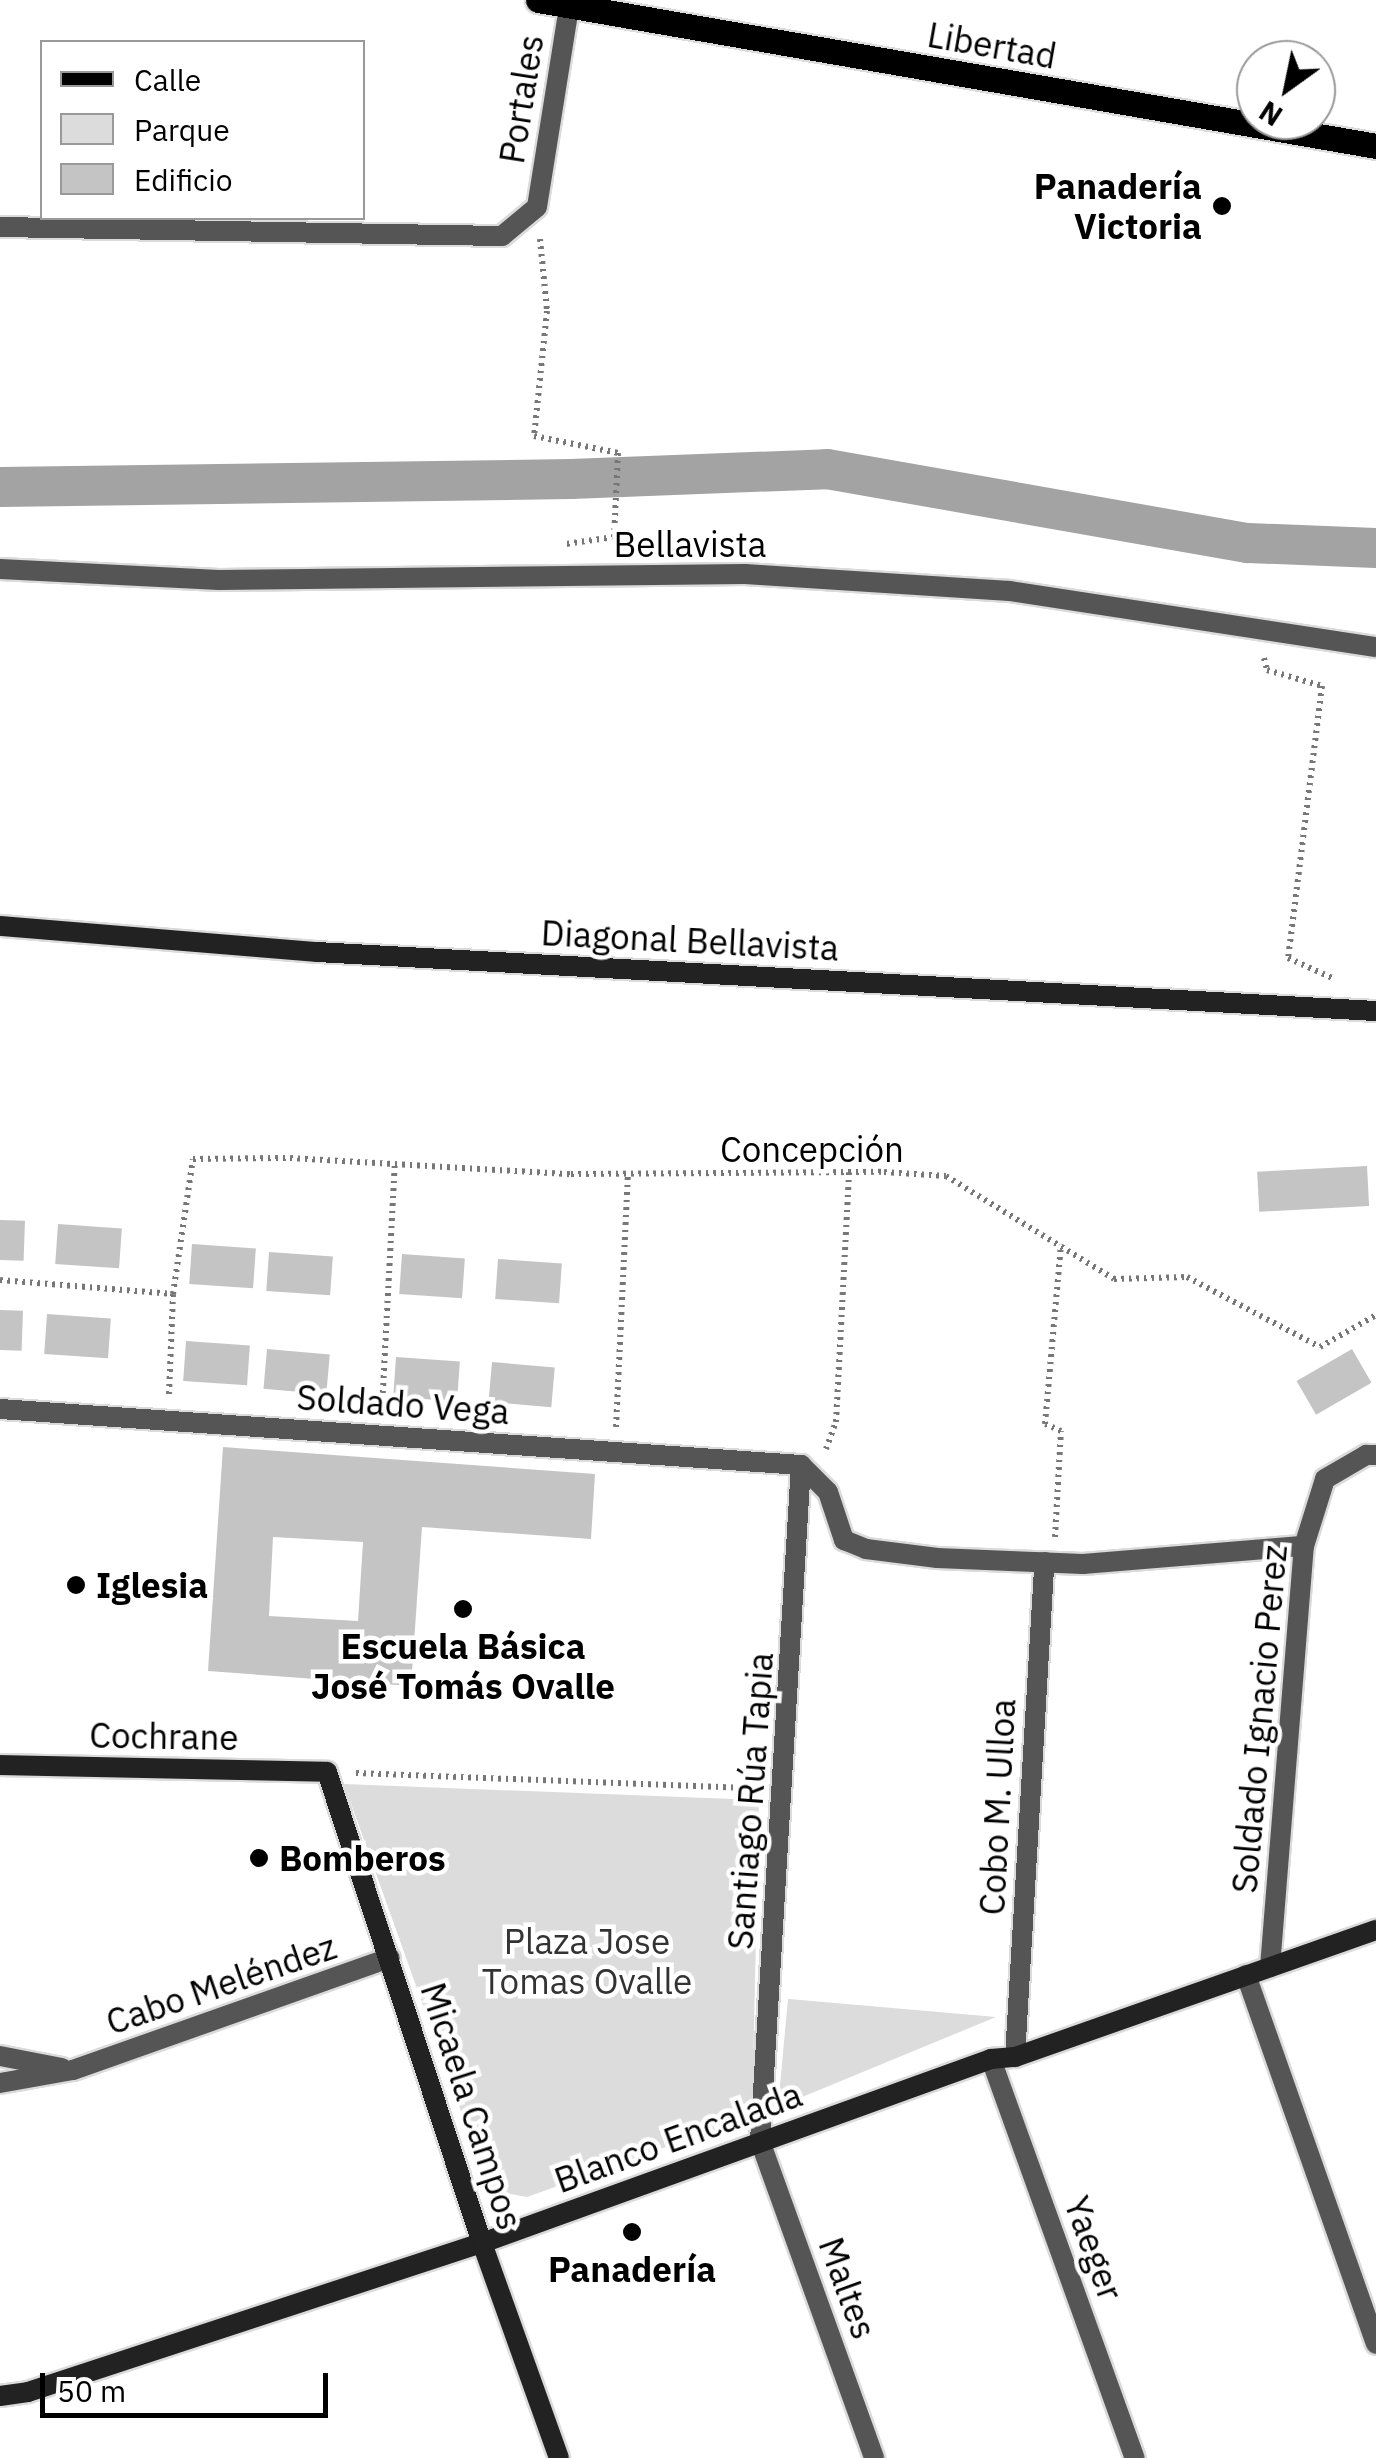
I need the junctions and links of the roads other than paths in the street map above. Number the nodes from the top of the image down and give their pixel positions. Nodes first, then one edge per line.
1 (538, 0) edge
2 (569, 3) edge
3 (1376, 146) edge
4 (0, 227) edge
5 (0, 569) edge
6 (1376, 647) edge
7 (0, 926) edge
8 (1376, 1011) edge
9 (0, 1409) edge
10 (1376, 1456) edge
11 (809, 1472) junction
12 (1304, 1546) junction
13 (1049, 1562) junction
14 (0, 1765) edge
15 (328, 1772) joint
16 (1376, 1930) edge
17 (390, 1958) junction
18 (1270, 1967) junction
19 (1246, 1975) junction
20 (0, 2056) edge
21 (1014, 2056) junction
22 (991, 2060) junction
23 (73, 2070) junction
24 (0, 2083) edge
25 (760, 2140) junction
26 (482, 2243) junction
27 (1376, 2344) edge
28 (0, 2396) edge
29 (559, 2458) edge
30 (874, 2458) edge
31 (1135, 2458) edge

1 - 2 main road, Libertad
2 - 3 main road, Libertad
2 - 4 street, Portales
5 - 6 street, Bellavista
7 - 8 street, Diagonal Bellavista
9 - 11 street, Soldado Vega
10 - 12 street, Soldado Ignacio Perez
11 - 13 street
11 - 25 street, Santiago Rúa Tapia
12 - 13 street
12 - 18 street, Soldado Ignacio Perez
13 - 21 street, Cobo M. Ulloa
14 - 15 street, Cochrane
15 - 17 street, Micaela Campos
16 - 18 street, Blanco Encalada
17 - 23 street, Cabo Meléndez
17 - 26 street, Micaela Campos
18 - 19 street, Blanco Encalada
19 - 21 street, Blanco Encalada
19 - 27 street
20 - 23 street, Cabo Meléndez
21 - 22 street, Blanco Encalada
22 - 25 street, Blanco Encalada
22 - 31 street, Yaeger
23 - 24 street, Cabo Meléndez
25 - 26 street, Blanco Encalada
25 - 30 street, Maltes
26 - 28 street, Blanco Encalada
26 - 29 street, Micaela Campos

